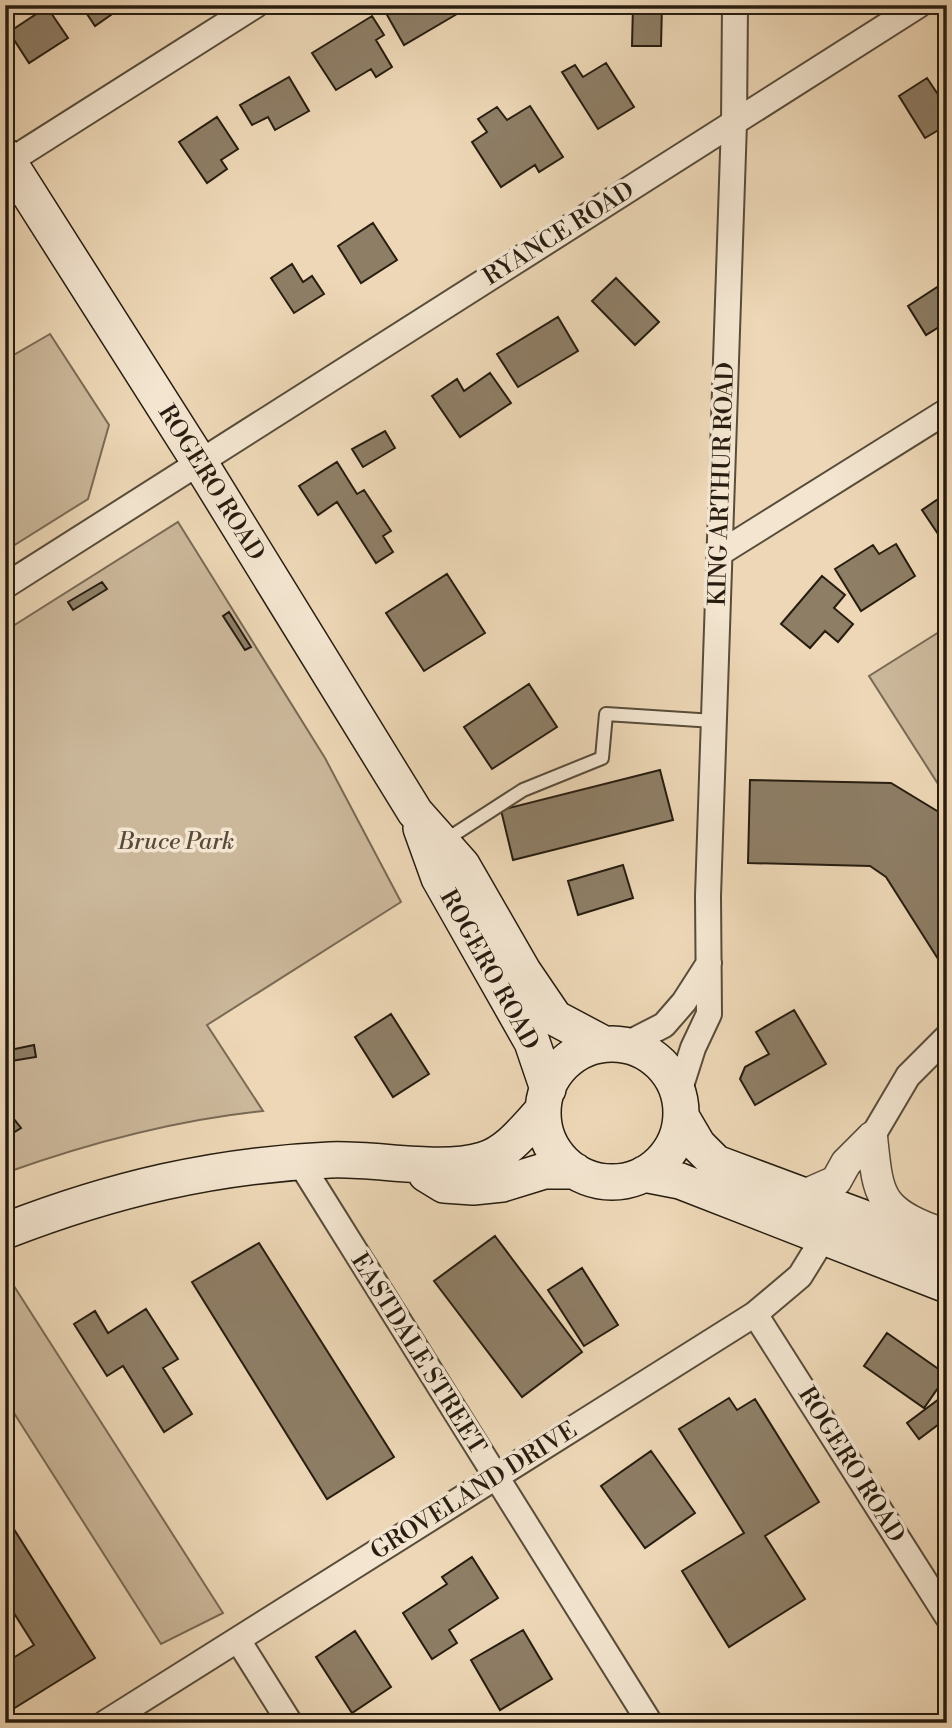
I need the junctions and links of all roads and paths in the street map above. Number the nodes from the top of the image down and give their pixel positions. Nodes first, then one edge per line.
1 (256, 5) edge
2 (735, 5) edge
3 (919, 5) edge
4 (734, 123) junction
5 (6, 161) edge
6 (947, 411) edge
7 (200, 463) junction
8 (720, 553) junction
9 (5, 586) edge
10 (714, 721) junction
11 (415, 812) junction
12 (442, 842) junction
13 (709, 962) junction
14 (947, 1037) edge
15 (615, 1044) junction
16 (546, 1099) junction
17 (680, 1104) junction
18 (872, 1137) junction
19 (299, 1161) junction
20 (405, 1162) junction
21 (575, 1171) junction
22 (644, 1174) junction
23 (804, 1195) junction
24 (5, 1231) edge
25 (947, 1235) edge
26 (824, 1237) junction
27 (947, 1249) edge
28 (947, 1284) edge
29 (755, 1314) junction
30 (495, 1478) junction
31 (947, 1616) edge
32 (238, 1640) junction
33 (105, 1723) edge
34 (290, 1723) edge
35 (650, 1723) edge

1 - 5 street
2 - 4 street, KING ARTHUR ROAD
3 - 4 street, RYANCE ROAD
4 - 7 street, RYANCE ROAD
4 - 8 street, KING ARTHUR ROAD
5 - 7 main road, ROGERO ROAD
6 - 8 street
7 - 9 street, RYANCE ROAD
7 - 11 main road, ROGERO ROAD
8 - 10 street, KING ARTHUR ROAD
10 - 12 lane
10 - 13 street, KING ARTHUR ROAD
11 - 12 main road, ROGERO ROAD
11 - 16 main road, ROGERO ROAD
12 - 15 main road, ROGERO ROAD
13 - 15 street
13 - 17 street, KING ARTHUR ROAD
14 - 18 street
15 - 16 main road
15 - 17 main road
16 - 20 main road
16 - 21 main road
17 - 22 main road
17 - 23 main road
18 - 23 street
18 - 25 street
19 - 20 main road
19 - 24 main road
19 - 30 street, EASTDALE STREET
20 - 21 main road
21 - 22 main road
22 - 26 main road
23 - 27 main road
26 - 28 main road
26 - 29 street, GROVELAND DRIVE
29 - 30 street, GROVELAND DRIVE
29 - 31 street, ROGERO ROAD
30 - 32 street, GROVELAND DRIVE
30 - 35 street, EASTDALE STREET
32 - 33 street, GROVELAND DRIVE
32 - 34 street

